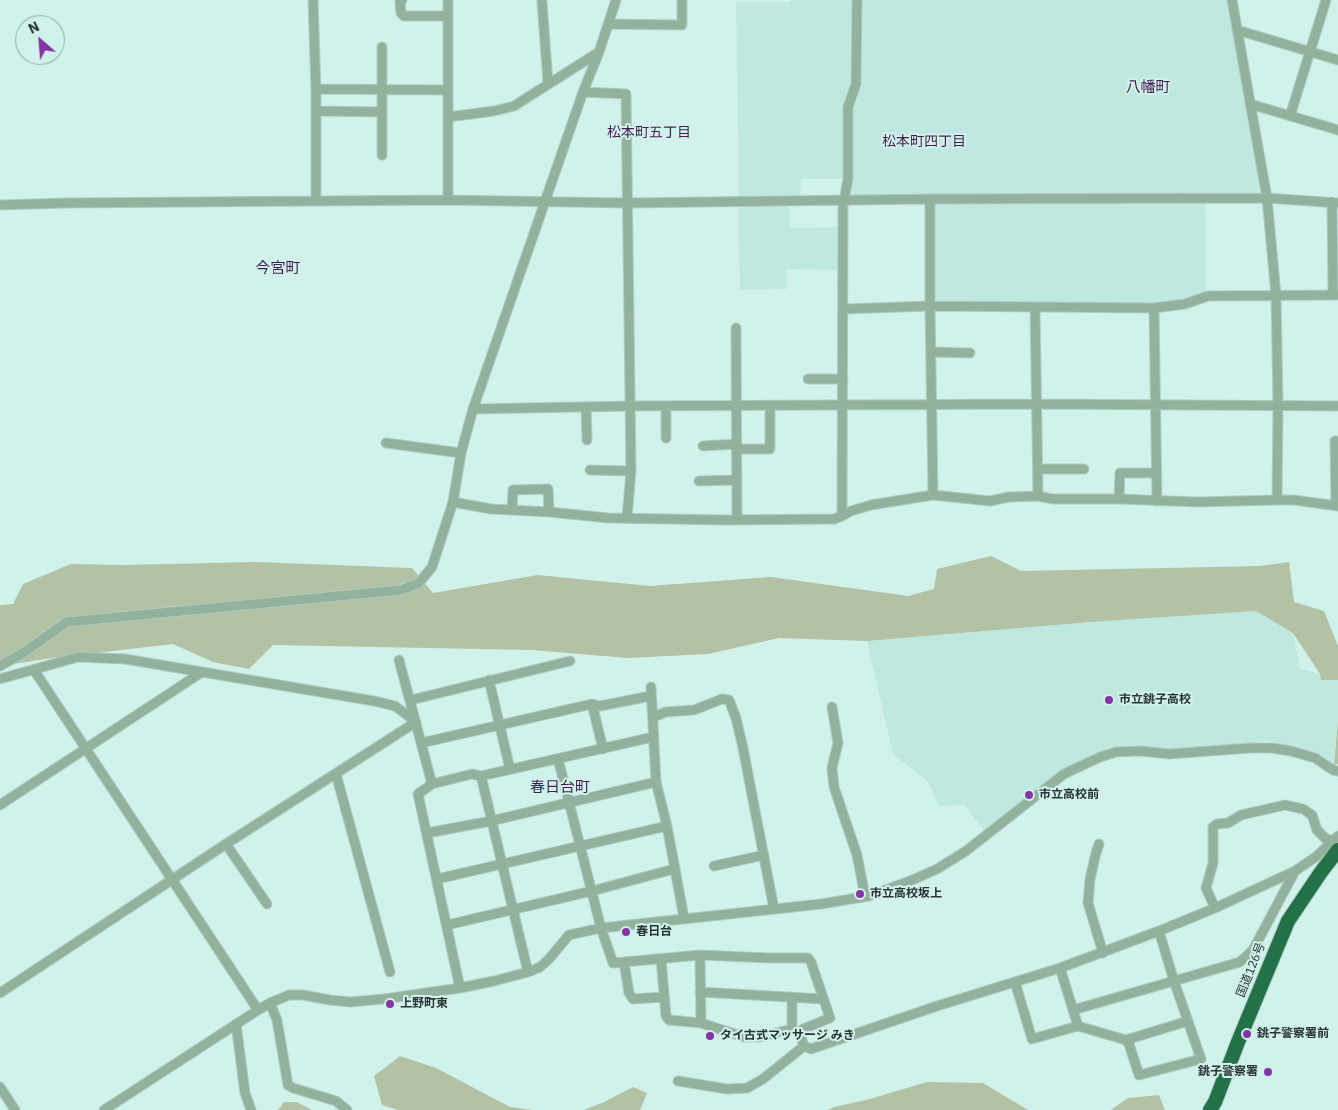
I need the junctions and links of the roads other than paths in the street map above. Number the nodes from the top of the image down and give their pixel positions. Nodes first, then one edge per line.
1 (313, 0) edge
2 (402, 0) edge
3 (448, 0) edge
4 (616, 0) edge
5 (682, 0) edge
6 (857, 0) edge
7 (1232, 0) edge
8 (1326, 0) edge
9 (542, 2) dead end
10 (448, 16) junction
11 (608, 24) junction
12 (1237, 30) junction
13 (382, 47) dead end
14 (599, 52) junction
15 (1310, 52) junction
16 (1338, 60) edge
17 (548, 84) junction
18 (316, 89) junction
19 (382, 90) junction
20 (448, 90) junction
21 (583, 92) junction
22 (1250, 104) junction
23 (316, 111) junction
24 (382, 112) junction
25 (1290, 116) junction
26 (448, 117) junction
27 (1338, 130) edge
28 (382, 155) dead end
29 (1267, 198) junction
30 (448, 200) junction
31 (930, 200) junction
32 (316, 201) junction
33 (843, 201) junction
34 (545, 202) junction
35 (627, 202) junction
36 (1335, 202) edge
37 (0, 205) edge
38 (1276, 295) junction
39 (1335, 295) edge
40 (930, 306) junction
41 (1035, 306) junction
42 (1154, 308) junction
43 (843, 309) junction
44 (736, 328) dead end
45 (931, 352) junction
46 (970, 353) dead end
47 (808, 379) dead end
48 (843, 379) junction
49 (1037, 404) junction
50 (932, 405) junction
51 (630, 406) junction
52 (666, 406) junction
53 (736, 406) junction
54 (770, 406) junction
55 (842, 406) junction
56 (1155, 406) junction
57 (1278, 406) junction
58 (1338, 406) edge
59 (586, 407) junction
60 (473, 409) junction
61 (666, 438) dead end
62 (587, 440) dead end
63 (1338, 441) edge
64 (386, 443) dead end
65 (702, 446) dead end
66 (736, 447) junction
67 (461, 453) junction
68 (1038, 469) junction
69 (1084, 469) dead end
70 (590, 470) dead end
71 (631, 471) junction
72 (1156, 473) junction
73 (736, 480) junction
74 (699, 481) dead end
75 (934, 495) junction
76 (1038, 496) junction
77 (1119, 499) junction
78 (1277, 500) junction
79 (1156, 501) junction
80 (453, 502) junction
81 (1337, 506) edge
82 (512, 510) junction
83 (549, 512) junction
84 (842, 516) junction
85 (627, 518) junction
86 (737, 520) junction
87 (399, 660) dead end
88 (570, 661) dead end
89 (0, 666) edge
90 (34, 670) junction
91 (202, 672) junction
92 (0, 679) edge
93 (489, 680) junction
94 (411, 700) junction
95 (592, 704) junction
96 (832, 707) dead end
97 (653, 717) junction
98 (416, 722) junction
99 (500, 725) junction
100 (654, 736) junction
101 (421, 743) junction
102 (603, 748) junction
103 (85, 750) junction
104 (558, 759) junction
105 (510, 769) junction
106 (1338, 771) edge
107 (336, 774) junction
108 (480, 776) junction
109 (656, 782) junction
110 (432, 784) junction
111 (570, 802) junction
112 (0, 804) edge
113 (492, 821) junction
114 (667, 826) junction
115 (427, 833) junction
116 (1336, 842) edge
117 (226, 844) junction
118 (1099, 844) dead end
119 (580, 845) junction
120 (764, 854) junction
121 (502, 863) junction
122 (714, 866) dead end
123 (674, 870) junction
124 (1295, 871) junction
125 (437, 879) junction
126 (172, 880) junction
127 (592, 891) junction
128 (865, 896) junction
129 (267, 904) dead end
130 (1215, 908) junction
131 (774, 909) junction
132 (512, 910) junction
133 (684, 918) junction
134 (447, 925) junction
135 (601, 928) junction
136 (1159, 932) junction
137 (1103, 953) junction
138 (700, 955) junction
139 (661, 958) junction
140 (624, 962) junction
141 (1060, 968) junction
142 (390, 972) dead end
143 (528, 972) junction
144 (1174, 981) junction
145 (1015, 982) junction
146 (460, 988) junction
147 (700, 992) junction
148 (0, 993) edge
149 (664, 997) junction
150 (792, 997) junction
151 (823, 999) junction
152 (270, 1003) junction
153 (258, 1010) junction
154 (1073, 1010) junction
155 (1188, 1022) junction
156 (701, 1023) junction
157 (236, 1024) junction
158 (1078, 1026) junction
159 (1126, 1040) junction
160 (804, 1046) junction
161 (678, 1081) dead end
162 (0, 1087) edge
163 (15, 1110) edge
164 (104, 1110) edge
165 (251, 1110) edge
166 (347, 1110) edge
167 (1210, 1110) edge

1 - 18 street
2 - 10 street
3 - 10 street
4 - 11 street
5 - 11 street
6 - 33 street
7 - 12 street
8 - 15 street
9 - 17 street
10 - 20 street
11 - 14 street
12 - 15 street
12 - 22 street
13 - 19 street
14 - 17 street
14 - 21 street
15 - 16 street
15 - 25 street
17 - 26 street
18 - 19 street
18 - 23 street
19 - 20 street
19 - 24 street
20 - 26 street
21 - 34 street
21 - 35 street
22 - 25 street
22 - 29 street
23 - 24 street
23 - 32 street
24 - 28 street
25 - 27 street
26 - 30 street
29 - 31 street
29 - 36 street
29 - 38 street
30 - 32 street
30 - 34 street
31 - 33 street
31 - 40 street
32 - 37 street
33 - 35 street
33 - 43 street
34 - 35 street
34 - 60 street
35 - 51 street
36 - 39 street
38 - 39 street
38 - 42 street
38 - 57 street
40 - 41 street
40 - 43 street
40 - 45 street
41 - 42 street
41 - 49 street
42 - 56 street
43 - 48 street
44 - 53 street
45 - 46 street
45 - 50 street
47 - 48 street
48 - 55 street
49 - 50 street
49 - 56 street
49 - 68 street
50 - 55 street
50 - 75 street
51 - 52 street
51 - 59 street
51 - 71 street
52 - 53 street
52 - 61 street
53 - 54 street
53 - 66 street
54 - 55 street
54 - 66 street
55 - 84 street
56 - 57 street
56 - 72 street
57 - 58 street
57 - 78 street
59 - 60 street
59 - 62 street
60 - 67 street
63 - 81 street
64 - 67 street
65 - 66 street
66 - 73 street
67 - 80 street
68 - 69 street
68 - 76 street
70 - 71 street
71 - 85 street
72 - 77 street
72 - 79 street
73 - 74 street
73 - 86 street
75 - 76 street
75 - 84 street
76 - 77 street
77 - 79 street
78 - 79 street
78 - 81 street
80 - 82 street
80 - 89 street
82 - 83 street
82 - 83 street
83 - 85 street
84 - 86 street
85 - 86 street
87 - 94 street
88 - 93 street
90 - 91 street
90 - 92 street
90 - 103 street
91 - 98 street
91 - 103 street
93 - 94 street
93 - 99 street
94 - 98 street
95 - 97 street
95 - 99 street
95 - 102 street
96 - 128 street
97 - 100 street
97 - 120 street
98 - 101 street
98 - 107 street
99 - 101 street
99 - 105 street
100 - 102 street
100 - 109 street
101 - 110 street
102 - 104 street
103 - 112 street
103 - 126 street
104 - 105 street
104 - 111 street
105 - 108 street
106 - 128 street
107 - 117 street
107 - 142 street
108 - 110 street
108 - 113 street
109 - 111 street
109 - 114 street
110 - 115 street
111 - 113 street
111 - 119 street
113 - 115 street
113 - 121 street
114 - 119 street
114 - 123 street
115 - 125 street
116 - 124 street
116 - 130 street
116 - 167 highway, 国道126号
117 - 126 street
117 - 129 street
118 - 137 street
119 - 121 street
119 - 127 street
120 - 122 street
120 - 131 street
121 - 125 street
121 - 132 street
123 - 127 street
123 - 133 street
124 - 130 street
124 - 144 street
125 - 134 street
126 - 148 street
126 - 153 street
127 - 132 street
127 - 135 street
128 - 131 street
130 - 136 street
131 - 133 street
132 - 134 street
132 - 143 street
133 - 135 street
134 - 146 street
135 - 140 street
135 - 143 street
136 - 137 street
136 - 144 street
137 - 141 street
138 - 139 street
138 - 147 street
138 - 151 street
139 - 140 street
139 - 149 street
140 - 149 street
141 - 145 street
141 - 154 street
143 - 146 street
144 - 154 street
144 - 155 street
145 - 158 street
145 - 160 street
146 - 152 street
147 - 150 street
147 - 156 street
149 - 156 street
150 - 151 street
150 - 156 street
151 - 160 street
152 - 153 street
152 - 166 street
153 - 157 street
154 - 158 street
155 - 159 street
155 - 159 street
157 - 164 street
157 - 165 street
158 - 159 street
160 - 161 street
162 - 163 street

